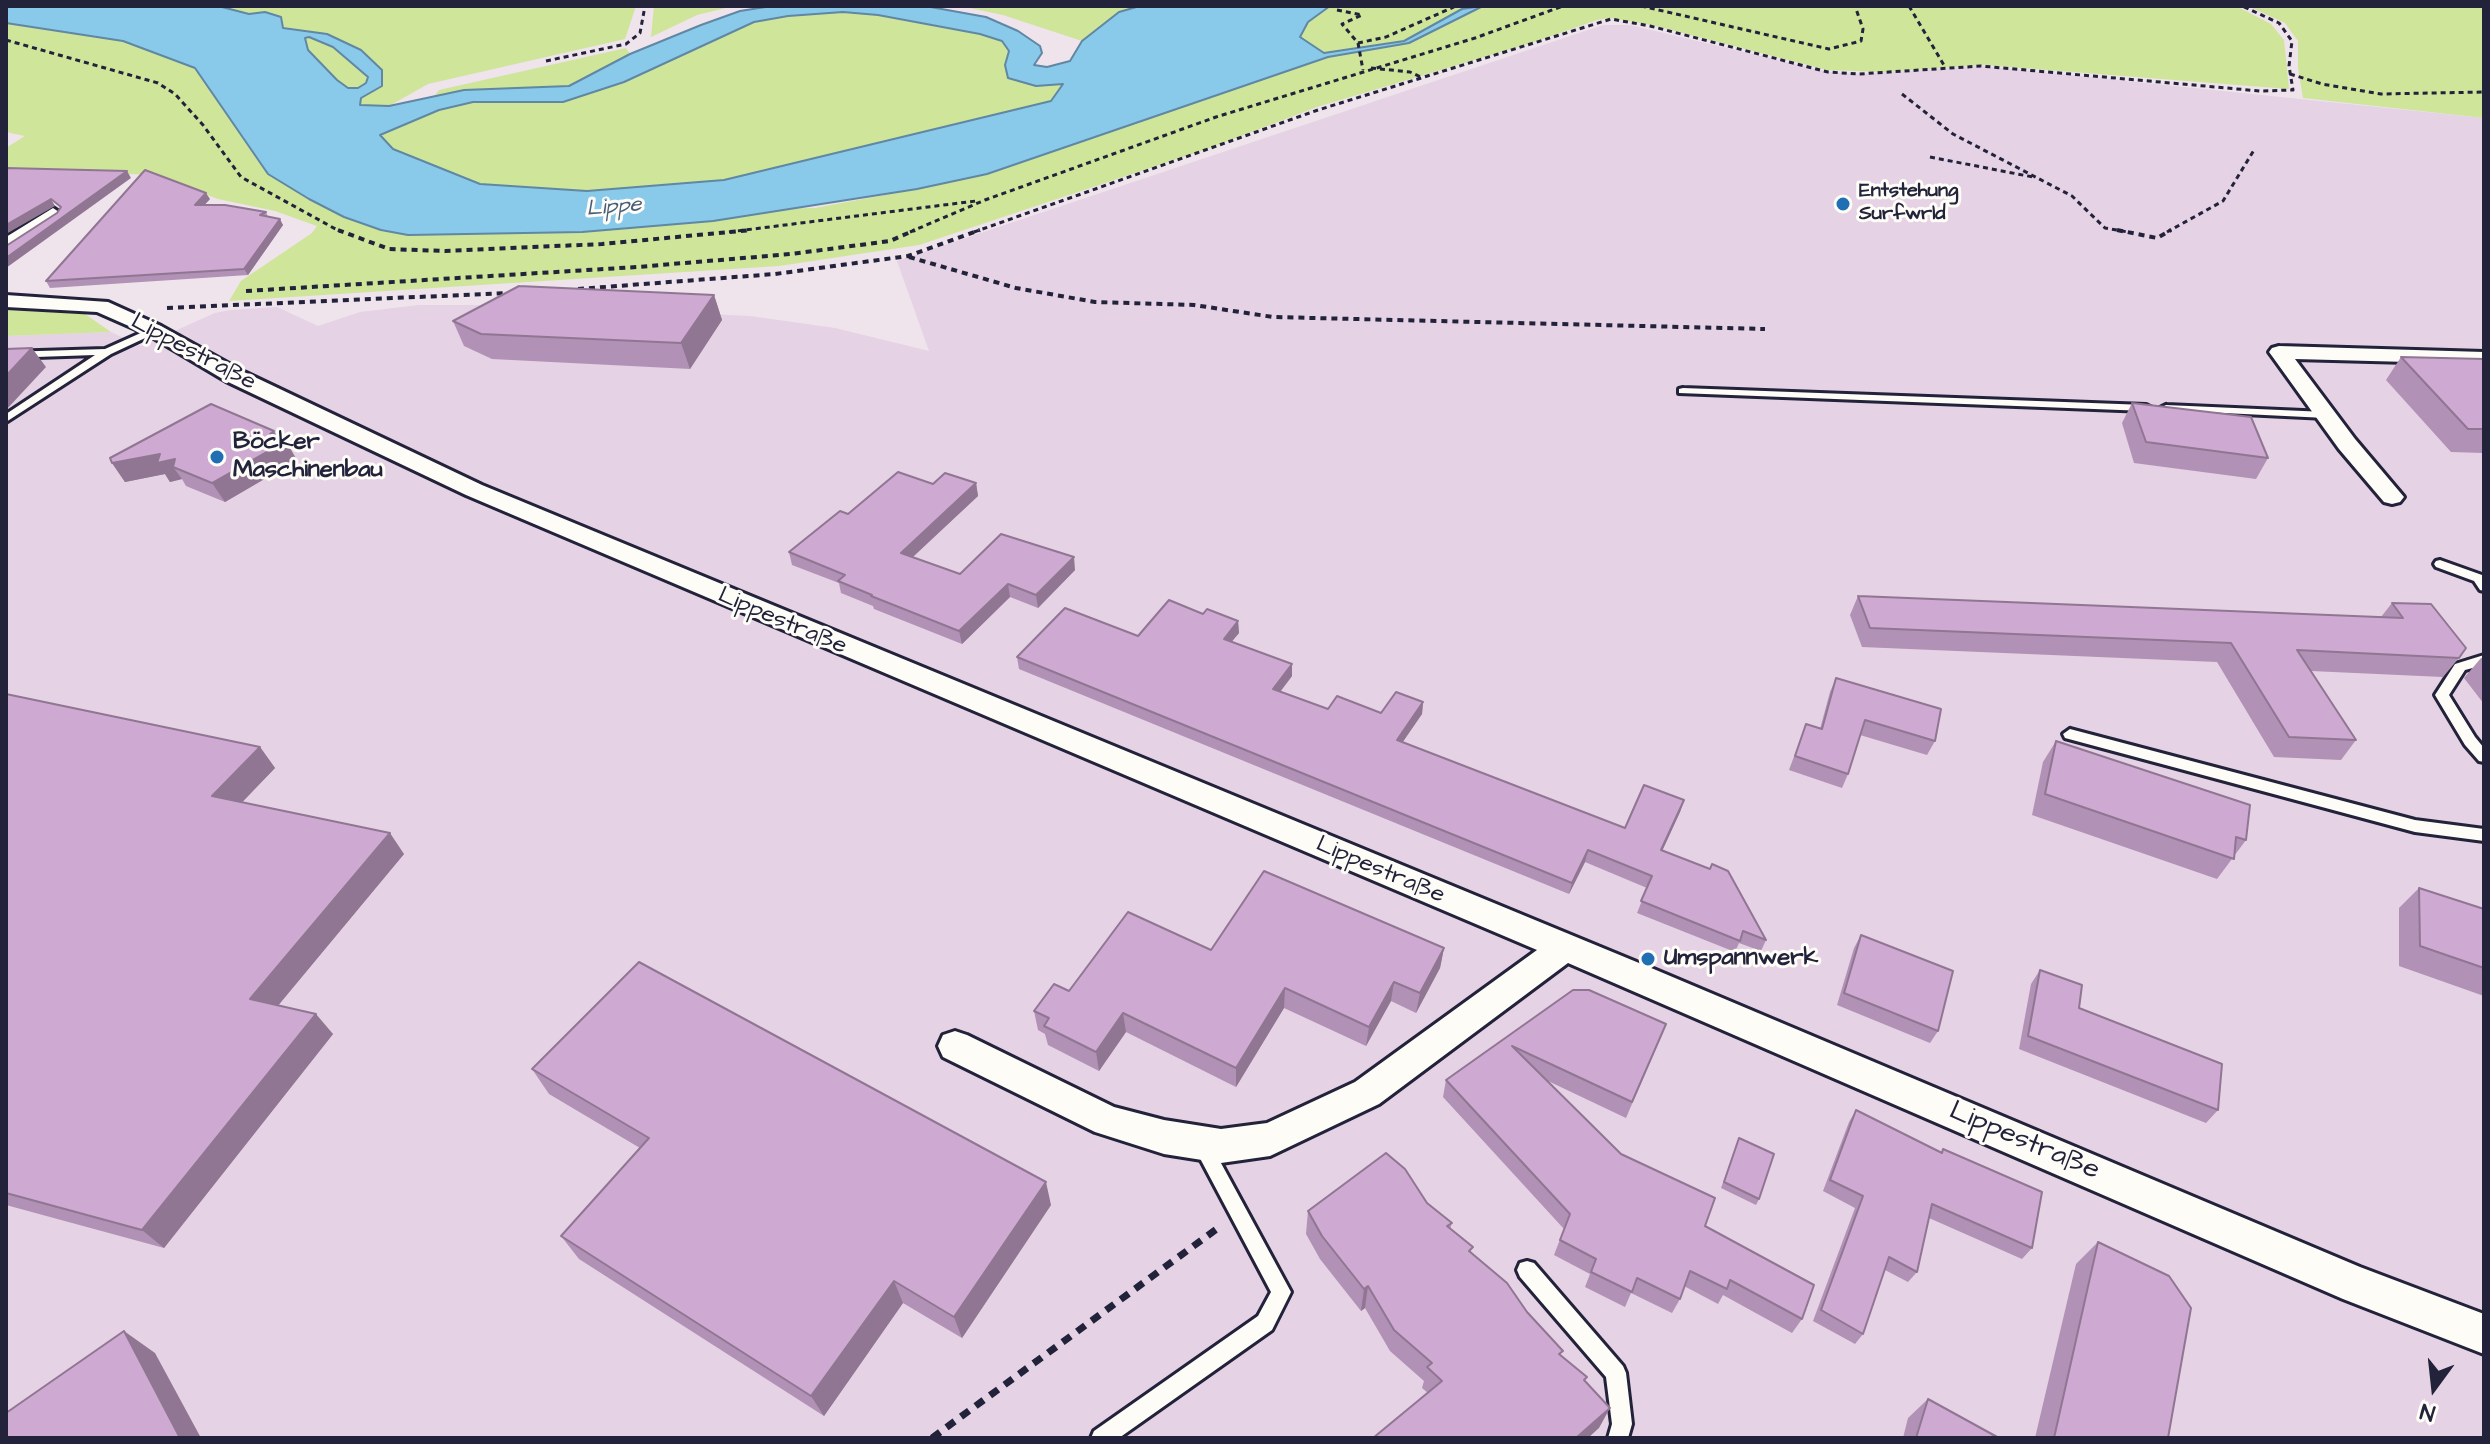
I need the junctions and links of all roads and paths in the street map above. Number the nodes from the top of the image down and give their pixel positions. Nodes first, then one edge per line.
1 (645, 6) edge
2 (1456, 6) edge
3 (1563, 6) edge
4 (1641, 6) edge
5 (1855, 6) edge
6 (1909, 6) edge
7 (2242, 6) edge
8 (1337, 10) dead end
9 (6, 40) edge
10 (1358, 43) junction
11 (546, 61) dead end
12 (1370, 68) junction
13 (1946, 68) junction
14 (1363, 70) junction
15 (2290, 74) junction
16 (1423, 78) junction
17 (2484, 92) edge
18 (1902, 94) dead end
19 (2254, 150) dead end
20 (1930, 157) dead end
21 (2038, 178) junction
22 (985, 200) junction
23 (53, 214) edge
24 (6, 246) edge
25 (908, 256) junction
26 (577, 289) edge
27 (246, 291) dead end
28 (514, 293) edge
29 (6, 301) edge
30 (215, 307) dead end
31 (1765, 329) dead end
32 (154, 330) junction
33 (107, 352) junction
34 (6, 355) edge
35 (2484, 358) edge
36 (1683, 391) dead end
37 (2326, 415) junction
38 (6, 419) edge
39 (2392, 497) dead end
40 (2440, 564) dead end
41 (2484, 587) edge
42 (2484, 660) edge
43 (2070, 734) dead end
44 (2484, 757) edge
45 (2484, 835) edge
46 (1564, 948) junction
47 (955, 1046) dead end
48 (1201, 1143) junction
49 (1232, 1204) junction
50 (1527, 1270) dead end
51 (2484, 1334) edge
52 (932, 1438) edge
53 (1101, 1438) edge
54 (1618, 1438) edge

1 - 11 path
2 - 10 path
3 - 12 path
4 - 5 path
6 - 13 path
7 - 15 path
8 - 10 path
9 - 22 path
10 - 14 path
12 - 14 path
12 - 16 path
13 - 15 path
13 - 16 path
14 - 22 path
15 - 17 path
16 - 25 path
18 - 21 path
19 - 21 path
20 - 21 path
22 - 27 path
23 - 24 street
25 - 26 path
25 - 31 path
28 - 30 path
29 - 32 street, Lippestraße
32 - 33 lane
32 - 46 street, Lippestraße
33 - 34 lane
33 - 38 lane
35 - 37 street
36 - 37 lane
37 - 39 street
40 - 41 lane
42 - 44 lane
43 - 45 lane
46 - 48 street
46 - 51 street, Lippestraße
47 - 48 street
48 - 49 lane
49 - 52 path
49 - 53 lane
50 - 54 lane

